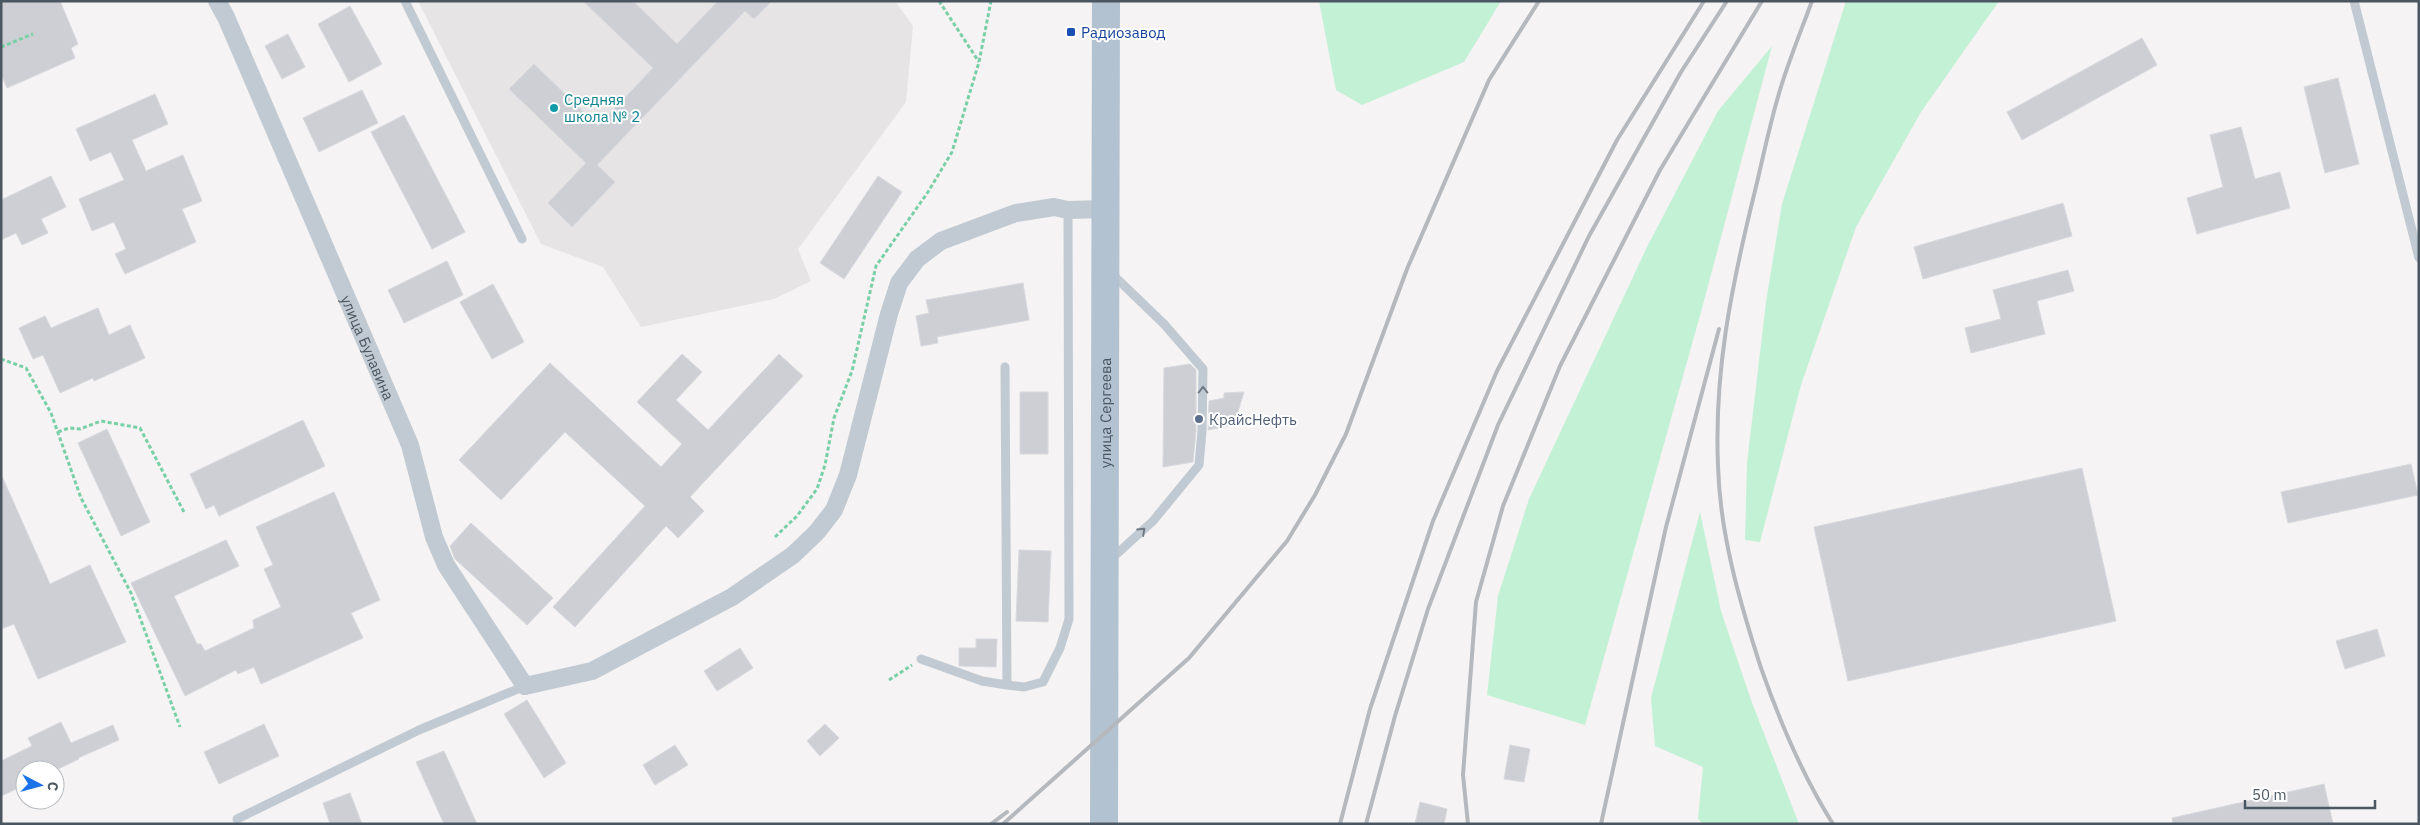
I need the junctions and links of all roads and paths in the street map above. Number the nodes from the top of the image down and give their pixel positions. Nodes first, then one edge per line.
1 (217, 1) edge
2 (405, 1) edge
3 (939, 1) edge
4 (986, 1) edge
5 (1106, 1) edge
6 (2354, 1) edge
7 (990, 8) dead end
8 (33, 34) dead end
9 (1, 47) edge
10 (979, 62) dead end
11 (1104, 209) junction
12 (1068, 210) junction
13 (522, 240) dead end
14 (2419, 258) edge
15 (1107, 268) junction
16 (1, 359) edge
17 (1005, 367) dead end
18 (58, 432) junction
19 (185, 514) dead end
20 (1106, 564) junction
21 (921, 659) joint
22 (889, 680) dead end
23 (1007, 685) junction
24 (525, 686) junction
25 (180, 727) dead end
26 (237, 819) dead end
27 (1104, 824) edge

1 - 24 street, улица Булавина
2 - 13 lane
3 - 10 path
4 - 7 path
5 - 11 main road, улица Сергеева
6 - 14 lane
8 - 9 path
11 - 12 street
11 - 15 main road, улица Сергеева
12 - 23 lane
12 - 24 street
15 - 20 main road, улица Сергеева
20 -> 15 lane
16 - 18 path
17 - 23 lane
18 - 19 path
18 - 25 path
20 - 27 main road, улица Сергеева
21 - 22 path
21 - 23 lane
24 - 26 lane

